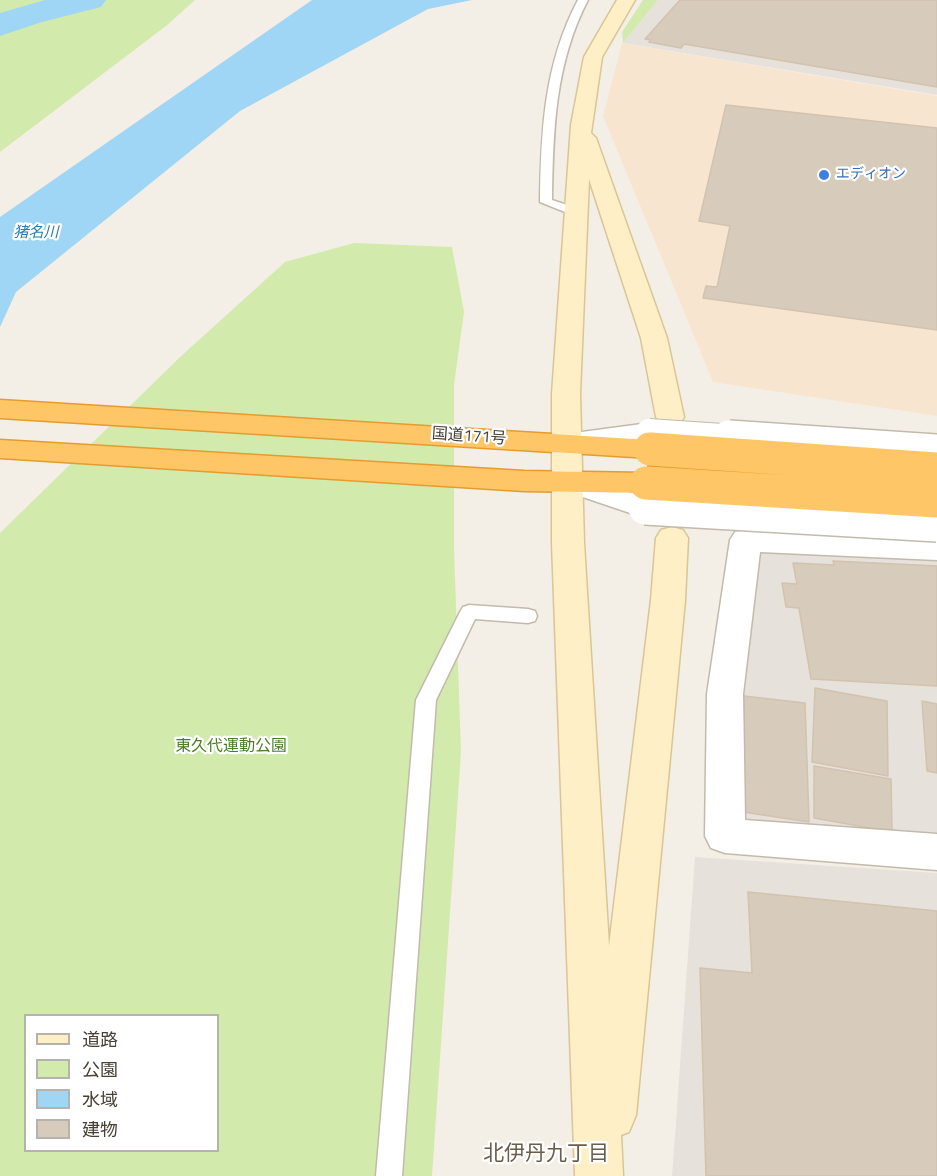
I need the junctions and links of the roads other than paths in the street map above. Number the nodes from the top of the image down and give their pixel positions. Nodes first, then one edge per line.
1 (583, 0) edge
2 (626, 0) edge
3 (581, 125) junction
4 (575, 212) junction
5 (0, 409) edge
6 (657, 433) junction
7 (567, 443) junction
8 (0, 448) edge
9 (937, 451) edge
10 (937, 469) edge
11 (567, 481) junction
12 (646, 496) junction
13 (937, 501) edge
14 (937, 525) edge
15 (672, 537) dead end
16 (937, 549) edge
17 (528, 616) dead end
18 (937, 852) edge
19 (389, 1176) edge
20 (599, 1176) edge
21 (606, 1176) edge

1 - 4 lane
2 - 3 street
3 - 4 street
3 - 6 street
4 - 7 street
5 - 7 highway, 国道171号
6 - 7 highway, 国道171号
6 - 9 street, bridge
6 - 10 highway, 国道171号, bridge
7 - 11 street
8 - 11 highway
11 - 12 street
11 - 20 street
12 - 13 highway, bridge
12 - 14 street, bridge
15 - 21 street
16 - 18 street
17 - 19 lane

